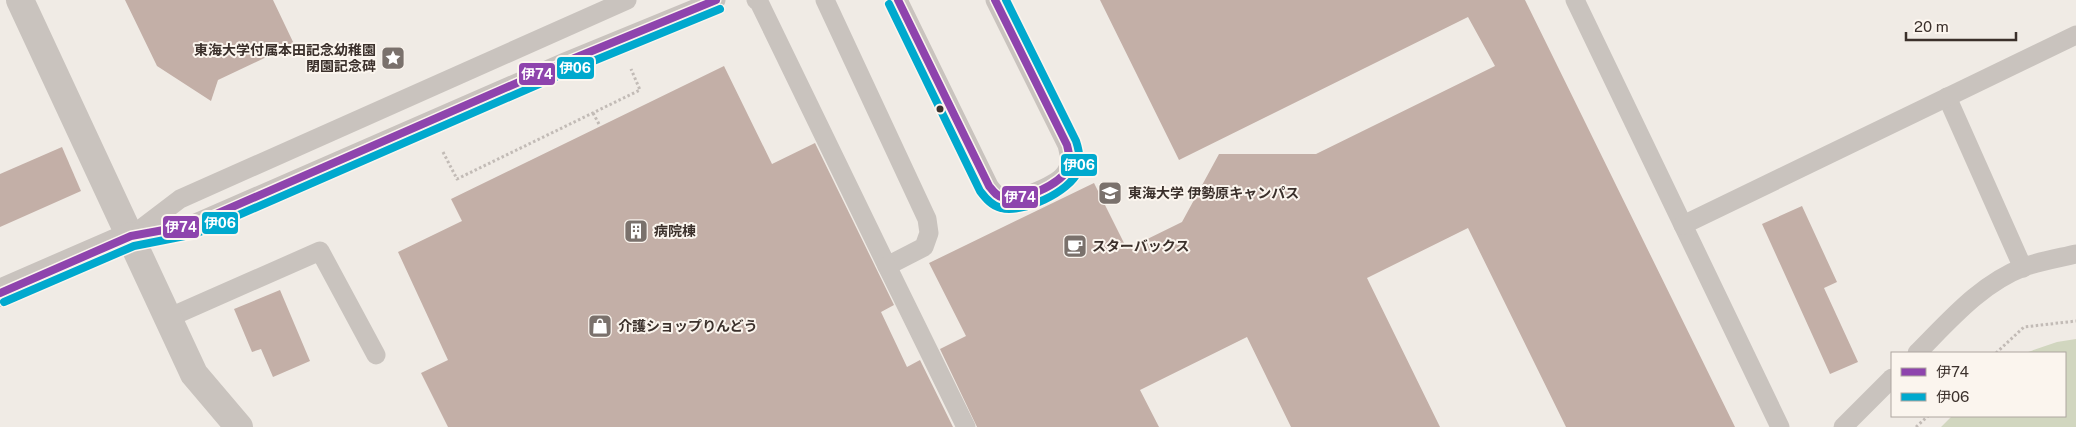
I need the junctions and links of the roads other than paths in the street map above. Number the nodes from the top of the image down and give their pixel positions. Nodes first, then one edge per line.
1 (20, 0) edge
2 (627, 0) edge
3 (716, 0) edge
4 (824, 0) edge
5 (898, 0) edge
6 (995, 0) edge
7 (1574, 0) edge
8 (758, 1) edge
9 (2076, 35) edge
10 (1947, 97) junction
11 (1683, 225) junction
12 (131, 236) junction
13 (2076, 254) edge
14 (888, 266) junction
15 (2023, 268) junction
16 (0, 293) edge
17 (168, 318) junction
18 (1918, 352) edge
19 (376, 354) dead end
20 (1891, 379) edge
21 (239, 427) edge
22 (966, 427) edge
23 (1780, 427) edge
24 (1843, 427) edge

1 - 12 street
2 - 12 lane
3 - 12 lane
4 - 14 lane
5 - 6 lane
7 - 11 lane
8 - 14 lane
9 - 10 lane
10 - 11 lane
10 - 15 lane
11 - 23 lane
12 - 16 street
12 - 17 street
13 - 15 lane
14 - 22 lane
15 - 18 lane
17 - 19 lane
17 - 21 street
20 - 24 lane

